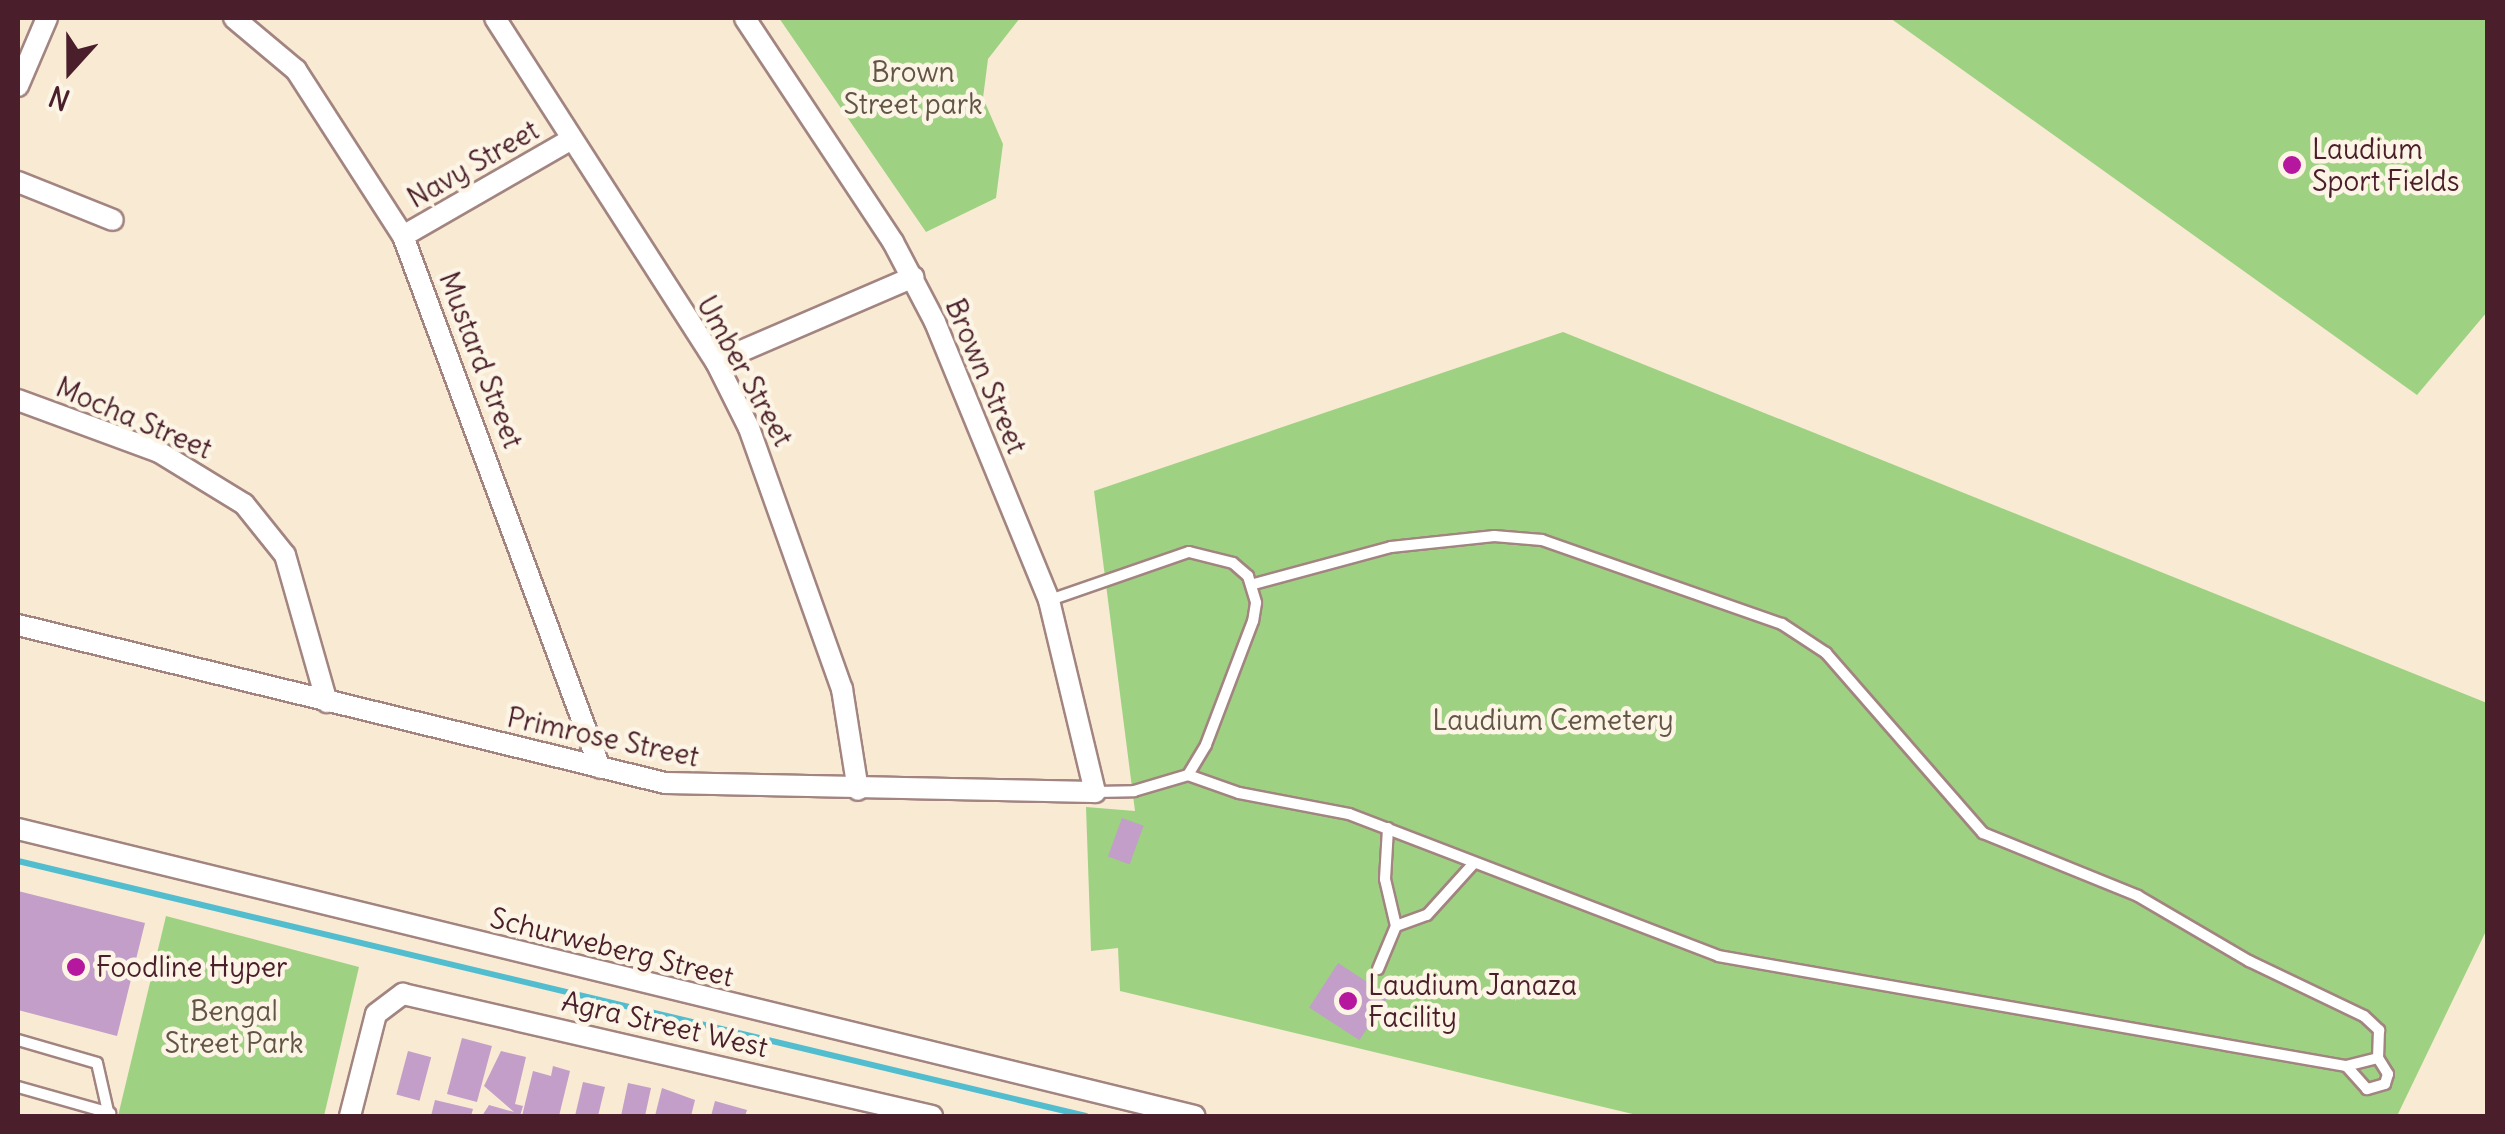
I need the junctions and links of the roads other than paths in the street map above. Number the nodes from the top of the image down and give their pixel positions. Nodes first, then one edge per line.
1 (47, 18) edge
2 (234, 18) edge
3 (495, 18) edge
4 (745, 18) edge
5 (27, 37) edge
6 (18, 86) edge
7 (570, 140) junction
8 (18, 182) edge
9 (113, 220) dead end
10 (403, 236) junction
11 (913, 278) junction
12 (716, 362) junction
13 (18, 400) edge
14 (1254, 584) junction
15 (1049, 600) junction
16 (18, 625) edge
17 (328, 702) junction
18 (600, 768) junction
19 (1188, 775) junction
20 (858, 790) junction
21 (1095, 792) junction
22 (1388, 828) junction
23 (18, 829) edge
24 (1474, 863) junction
25 (1396, 926) junction
26 (1378, 970) dead end
27 (18, 1040) edge
28 (2378, 1058) junction
29 (2346, 1066) junction
30 (18, 1087) edge
31 (110, 1115) edge
32 (350, 1116) edge
33 (932, 1116) edge
34 (1194, 1116) edge

1 - 5 street
2 - 10 street, Mustard Street
3 - 7 street, Umber Street
4 - 11 street, Brown Street
5 - 6 street
7 - 10 street, Navy Street
7 - 12 street, Umber Street
8 - 9 street
10 - 18 street, Mustard Street
11 - 12 street
11 - 15 street, Brown Street
12 - 20 street, Umber Street
13 - 17 street, Mocha Street
14 - 15 lane
14 - 19 lane
14 - 28 lane
15 - 21 street, Brown Street
16 - 17 street, Primrose Street
17 - 18 street, Primrose Street
18 - 20 street, Primrose Street
19 - 21 lane, Primrose Street
19 - 22 lane
20 - 21 street, Primrose Street
22 - 24 lane
22 - 25 lane
23 - 34 street, Schurweberg Street
24 - 25 lane
24 - 29 lane
25 - 26 lane
27 - 31 lane
28 - 29 lane
28 - 29 lane
30 - 31 lane
32 - 33 street, Agra Street West

